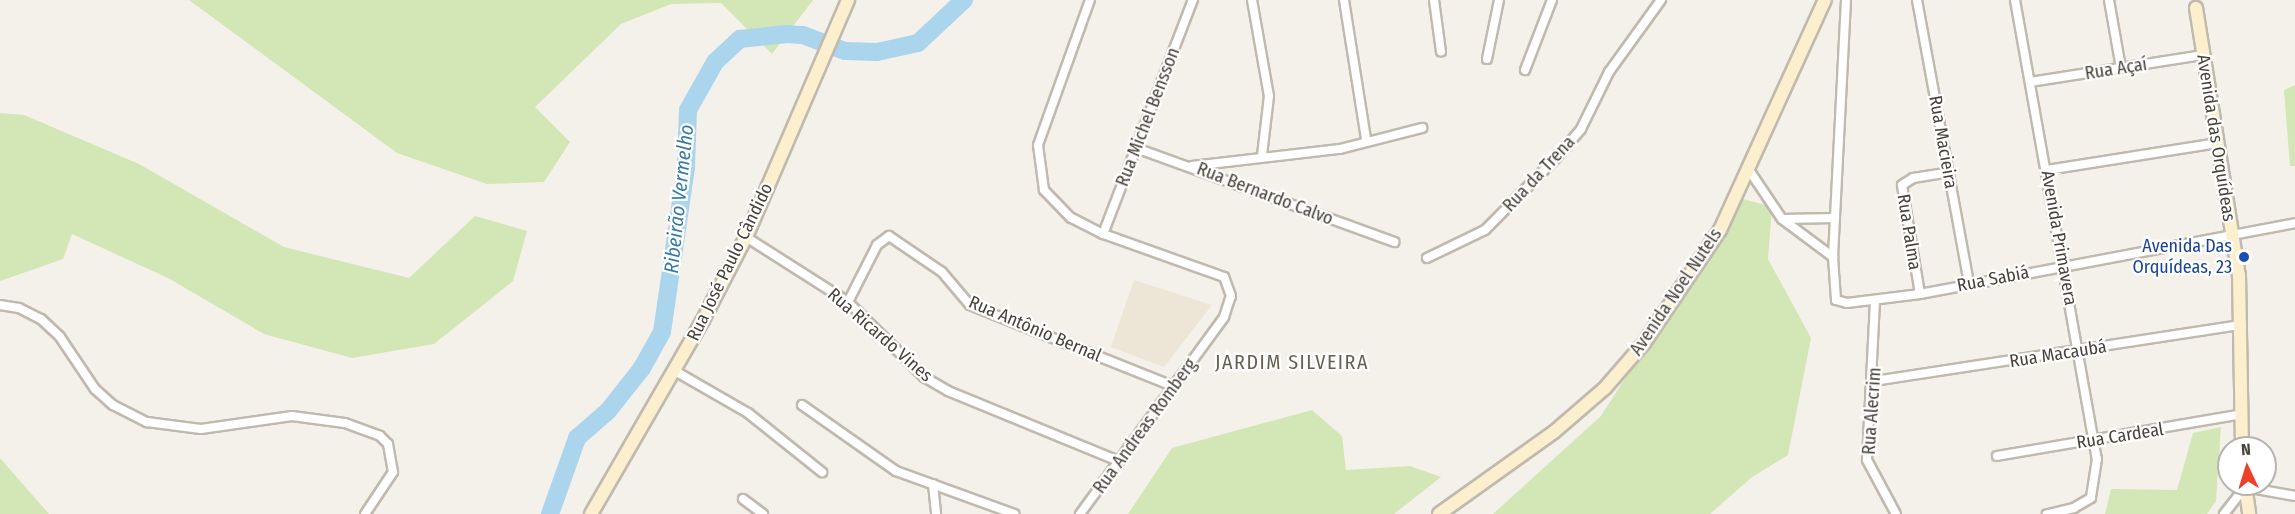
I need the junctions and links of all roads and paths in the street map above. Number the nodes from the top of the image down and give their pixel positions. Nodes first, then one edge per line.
1 (848, 0) edge
2 (1090, 0) edge
3 (1193, 0) edge
4 (1252, 0) edge
5 (1344, 0) edge
6 (1434, 0) edge
7 (1499, 0) edge
8 (1552, 0) edge
9 (1661, 0) edge
10 (1825, 0) edge
11 (1846, 0) edge
12 (1917, 0) edge
13 (2015, 0) edge
14 (2109, 0) edge
15 (2196, 2) edge
16 (1441, 52) dead end
17 (2202, 55) junction
18 (1487, 59) dead end
19 (2121, 68) junction
20 (1525, 70) dead end
21 (2030, 82) junction
22 (1422, 128) dead end
23 (1366, 139) junction
24 (2218, 143) junction
25 (1136, 148) junction
26 (1262, 156) junction
27 (1192, 166) junction
28 (1749, 170) junction
29 (2047, 170) junction
30 (1949, 172) junction
31 (1835, 218) junction
32 (1782, 219) junction
33 (2295, 223) edge
34 (1103, 234) junction
35 (2232, 234) junction
36 (746, 237) junction
37 (1394, 242) dead end
38 (1833, 257) junction
39 (1427, 258) dead end
40 (2064, 265) junction
41 (1969, 283) junction
42 (1920, 294) junction
43 (1875, 301) junction
44 (848, 302) junction
45 (0, 305) edge
46 (2242, 325) junction
47 (2080, 351) junction
48 (675, 371) junction
49 (1874, 381) junction
50 (1173, 386) junction
51 (802, 405) dead end
52 (2242, 414) junction
53 (2242, 436) edge
54 (2094, 440) junction
55 (1997, 456) dead end
56 (1119, 461) junction
57 (822, 472) dead end
58 (933, 484) junction
59 (2277, 492) edge
60 (2238, 496) edge
61 (2246, 496) edge
62 (2295, 496) edge
63 (743, 499) dead end
64 (365, 514) edge
65 (591, 514) edge
66 (763, 514) edge
67 (936, 514) edge
68 (1014, 514) edge
69 (1080, 514) edge
70 (1440, 514) edge
71 (1896, 514) edge
72 (2047, 514) edge
73 (2224, 514) edge
74 (2249, 514) edge

1 - 36 street, Rua José Paulo Cândido
2 - 34 street
3 - 25 street, Rua Michel Bensson
4 - 26 street
5 - 23 street
6 - 16 street
7 - 18 street
8 - 20 street
9 - 39 street, Rua da Trena
10 - 28 street, Avenida Noel Nutels
11 - 31 street
12 - 30 street, Rua Macieira
13 - 21 street, Avenida Primavera
14 - 19 street
15 - 17 street, Avenida das Orquídeas
17 - 19 street, Rua Açaí
17 - 24 street, Avenida das Orquídeas
19 - 21 street, Rua Açaí
21 - 29 street, Avenida Primavera
22 - 23 street
23 - 26 street
24 - 29 street
24 - 35 street, Avenida das Orquídeas
25 - 27 street, Rua Bernardo Calvo
25 - 34 street, Rua Michel Bensson
26 - 27 street
27 - 37 street, Rua Bernardo Calvo
28 - 32 street
28 - 70 street, Avenida Noel Nutels
29 - 40 street, Avenida Primavera
30 - 41 street, Rua Macieira
30 - 42 street, Rua Palma
31 - 32 street
31 - 38 street
32 - 38 street
33 - 35 street, Rua Sabiá
34 - 50 street, Rua Andreas Romberg
35 - 40 street, Rua Sabiá
35 - 46 street, Avenida das Orquídeas
36 - 44 street, Rua Ricardo Vines
36 - 48 street, Rua José Paulo Cândido
38 - 43 street, Rua Sabiá
40 - 41 street, Rua Sabiá
40 - 47 street, Avenida Primavera
41 - 42 street, Rua Sabiá
42 - 43 street, Rua Sabiá
43 - 49 street, Rua Alecrim
44 - 50 street, Rua Antônio Bernal
44 - 56 street, Rua Ricardo Vines
45 - 64 street
46 - 47 street, Rua Macaubá
46 - 52 street, Avenida das Orquídeas
47 - 49 street, Rua Macaubá
47 - 54 street, Avenida Primavera
48 - 57 street
48 - 65 street, Rua José Paulo Cândido
49 - 71 street, Rua Alecrim
50 - 56 street, Rua Andreas Romberg
51 - 58 street
52 - 53 street, Avenida das Orquídeas
52 - 54 street, Rua Cardeal
54 - 55 street, Rua Cardeal
54 - 72 street, Avenida Primavera
56 - 69 street, Rua Andreas Romberg
58 - 67 street
58 - 68 street
59 - 62 street
60 - 73 street
61 - 74 street
63 - 66 street

